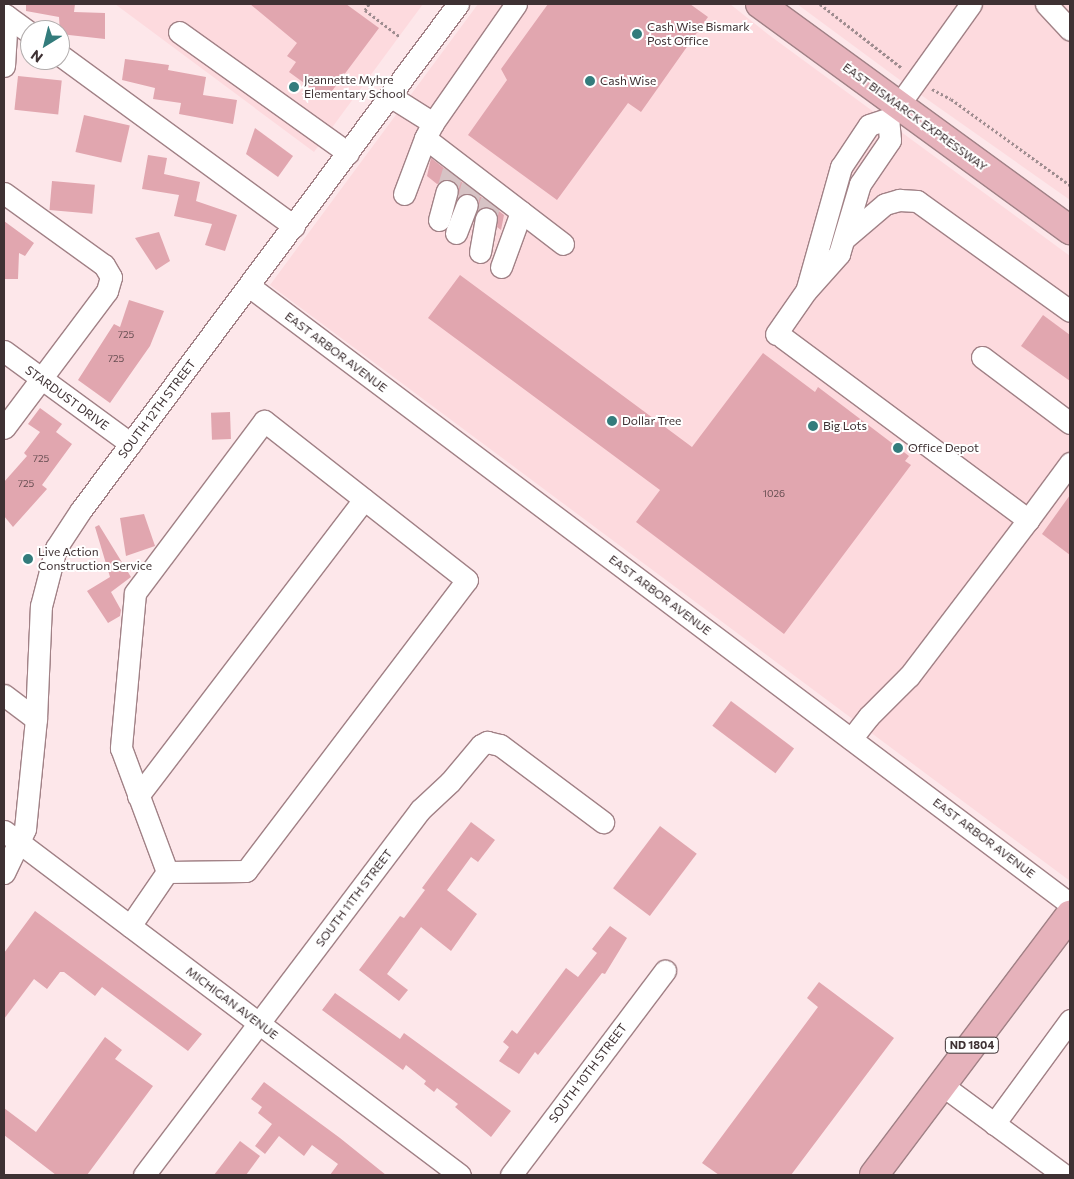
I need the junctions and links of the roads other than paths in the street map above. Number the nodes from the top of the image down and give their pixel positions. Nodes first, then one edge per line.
1 (458, 4) edge
2 (516, 4) edge
3 (760, 4) edge
4 (972, 4) edge
5 (1046, 4) edge
6 (5, 15) edge
7 (20, 26) edge
8 (1070, 30) edge
9 (179, 32) dead end
10 (70, 62) edge
11 (4, 66) edge
12 (390, 96) junction
13 (894, 112) junction
14 (429, 131) junction
15 (348, 153) junction
16 (451, 174) junction
17 (471, 189) junction
18 (4, 193) edge
19 (404, 194) dead end
20 (490, 203) junction
21 (521, 212) junction
22 (439, 220) dead end
23 (294, 226) junction
24 (1070, 230) edge
25 (456, 233) dead end
26 (845, 238) junction
27 (563, 244) dead end
28 (480, 252) dead end
29 (501, 267) dead end
30 (249, 286) junction
31 (806, 291) junction
32 (1070, 311) edge
33 (4, 352) edge
34 (982, 357) dead end
35 (40, 378) junction
36 (1070, 423) edge
37 (4, 428) edge
38 (131, 444) junction
39 (1070, 463) edge
40 (364, 499) junction
41 (1028, 520) junction
42 (4, 695) edge
43 (36, 719) junction
44 (851, 739) junction
45 (138, 796) junction
46 (603, 822) dead end
47 (12, 838) edge
48 (167, 872) junction
49 (4, 873) edge
50 (1070, 904) edge
51 (1070, 915) edge
52 (130, 926) junction
53 (664, 971) dead end
54 (1070, 1020) edge
55 (259, 1024) junction
56 (942, 1085) junction
57 (994, 1124) junction
58 (877, 1174) edge
59 (144, 1175) edge
60 (460, 1175) edge
61 (510, 1175) edge
62 (1064, 1175) edge

1 - 12 street, SOUTH 12TH STREET
2 - 14 street
3 - 13 main road, EAST BISMARCK EXPRESSWAY
4 - 13 street
5 - 8 street
6 - 7 street
6 - 11 street
9 - 15 street
10 - 23 street
12 - 14 street
12 - 15 street, SOUTH 12TH STREET
13 - 24 main road, EAST BISMARCK EXPRESSWAY
13 - 26 street
13 - 31 street
14 - 16 street
14 - 19 street
15 - 23 street, SOUTH 12TH STREET
16 - 17 street
16 - 22 street
17 - 20 street
17 - 25 street
18 - 35 street
20 - 21 street
20 - 28 street
21 - 27 street
21 - 29 street
23 - 30 street, SOUTH 12TH STREET
26 - 31 street
26 - 32 street
30 - 38 street, SOUTH 12TH STREET
30 - 44 street, EAST ARBOR AVENUE
31 - 41 street
33 - 35 street, STARDUST DRIVE
34 - 36 street
35 - 37 street
35 - 38 street, STARDUST DRIVE
38 - 43 street, SOUTH 12TH STREET
39 - 41 street
40 - 45 street
40 - 45 street
40 - 48 street
41 - 44 street
42 - 43 street
43 - 47 street, SOUTH 12TH STREET
44 - 50 street, EAST ARBOR AVENUE
45 - 48 street
46 - 55 street, SOUTH 11TH STREET
47 - 49 street, SOUTH 12TH STREET
47 - 52 street, MICHIGAN AVENUE
48 - 52 street
51 - 56 main road, ND 1804
52 - 55 street, MICHIGAN AVENUE
53 - 61 street, SOUTH 10TH STREET
54 - 57 street
55 - 59 street, SOUTH 11TH STREET
55 - 60 street, MICHIGAN AVENUE
56 - 57 street
56 - 58 main road, ND 1804
57 - 62 street

